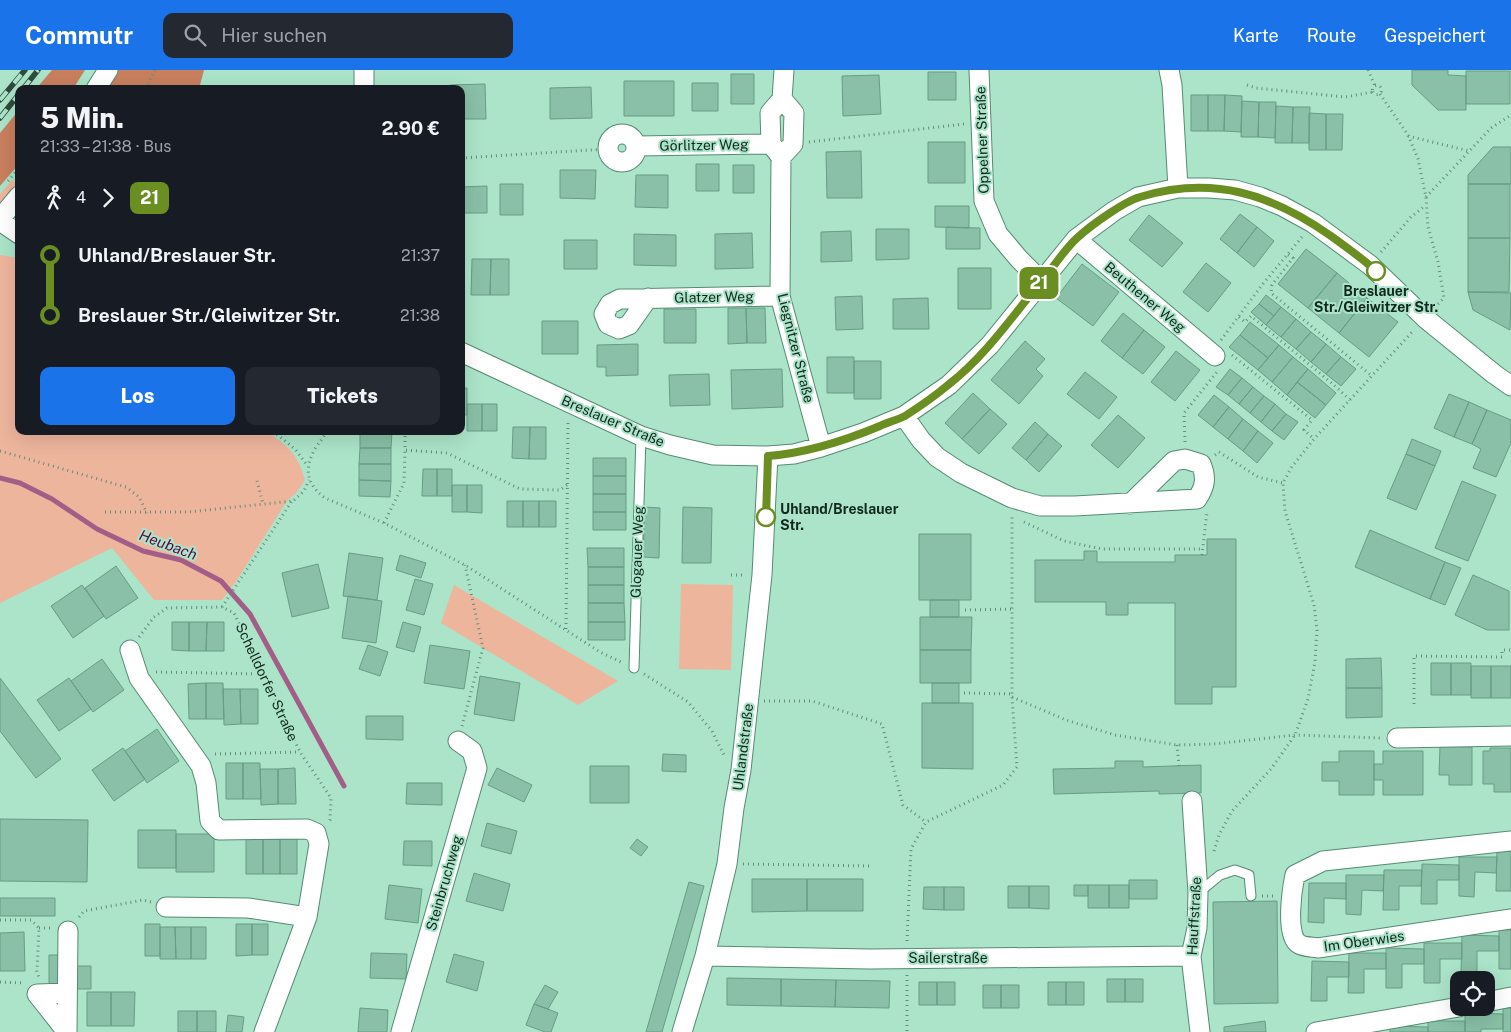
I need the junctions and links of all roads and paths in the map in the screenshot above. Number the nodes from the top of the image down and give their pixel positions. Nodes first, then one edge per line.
1 (108, 70) edge
2 (155, 70) edge
3 (364, 70) edge
4 (784, 70) edge
5 (979, 70) edge
6 (1169, 70) edge
7 (1368, 70) edge
8 (99, 85) edge
9 (148, 85) edge
10 (364, 85) edge
11 (1247, 85) dead end
12 (1375, 86) junction
13 (1373, 92) junction
14 (1380, 94) junction
15 (1511, 115) edge
16 (980, 122) junction
17 (1408, 135) junction
18 (607, 148) joint
19 (782, 148) junction
20 (1469, 151) junction
21 (465, 158) edge
22 (1178, 188) junction
23 (1426, 197) junction
24 (15, 201) edge
25 (1426, 206) junction
26 (0, 220) edge
27 (1312, 223) junction
28 (15, 231) edge
29 (1076, 239) junction
30 (1288, 255) junction
31 (1370, 265) junction
32 (1041, 281) junction
33 (780, 296) junction
34 (648, 298) dead end
35 (1239, 317) junction
36 (1425, 318) junction
37 (1234, 323) dead end
38 (465, 354) edge
39 (1214, 356) joint
40 (1372, 376) junction
41 (1511, 386) edge
42 (1200, 392) dead end
43 (1350, 400) junction
44 (570, 404) junction
45 (904, 416) junction
46 (278, 435) edge
47 (324, 435) edge
48 (405, 435) edge
49 (641, 436) junction
50 (1314, 439) junction
51 (821, 446) junction
52 (405, 450) junction
53 (0, 451) edge
54 (1219, 452) dead end
55 (768, 456) junction
56 (1185, 459) junction
57 (307, 465) junction
58 (310, 480) junction
59 (257, 481) dead end
60 (1283, 483) junction
61 (568, 485) junction
62 (1205, 487) junction
63 (293, 501) junction
64 (263, 504) junction
65 (1130, 504) junction
66 (1012, 507) junction
67 (106, 512) dead end
68 (147, 513) junction
69 (1207, 516) joint
70 (384, 523) junction
71 (1202, 549) junction
72 (1202, 555) dead end
73 (465, 564) junction
74 (222, 607) junction
75 (1013, 609) junction
76 (965, 610) dead end
77 (566, 629) junction
78 (130, 650) joint
79 (1511, 650) edge
80 (634, 668) junction
81 (262, 674) junction
82 (139, 678) junction
83 (964, 693) dead end
84 (1012, 695) junction
85 (749, 701) junction
86 (1414, 704) dead end
87 (1295, 736) junction
88 (1511, 736) edge
89 (1397, 738) joint
90 (458, 741) joint
91 (1177, 744) junction
92 (300, 752) junction
93 (192, 755) junction
94 (1179, 766) dead end
95 (741, 770) junction
96 (1192, 801) dead end
97 (926, 822) junction
98 (316, 833) junction
99 (1511, 841) edge
100 (727, 864) junction
101 (872, 866) dead end
102 (1197, 884) junction
103 (1251, 896) joint
104 (1290, 896) junction
105 (166, 907) joint
106 (307, 917) junction
107 (1511, 919) edge
108 (0, 920) edge
109 (68, 931) joint
110 (705, 956) junction
111 (1191, 956) junction
112 (906, 958) junction
113 (0, 982) edge
114 (33, 983) dead end
115 (41, 984) dead end
116 (67, 993) junction
117 (1511, 997) edge
118 (1495, 1000) edge
119 (1450, 1009) edge
120 (67, 1032) edge
121 (264, 1032) edge
122 (401, 1032) edge
123 (682, 1032) edge
124 (907, 1032) edge
125 (1200, 1032) edge
126 (1316, 1032) edge

1 - 8 street
2 - 9 path
3 - 10 street
4 - 19 street, Liegnitzer Straße
5 - 16 street, Oppelner Straße
6 - 22 street
7 - 12 path
11 - 13 path
12 - 13 path
12 - 14 path
13 - 14 path
14 - 17 path
15 - 20 path
16 - 19 path
16 - 32 street, Oppelner Straße
17 - 20 path
17 - 23 path
18 - 19 street, Görlitzer Weg
18 - 21 path
19 - 33 street, Liegnitzer Straße
20 - 23 path
22 - 27 street, Breslauer Straße
22 - 29 street, Breslauer Straße
23 - 25 path
24 - 26 street
25 - 31 path
25 - 36 path
26 - 28 street
27 - 30 path
27 - 31 street, Breslauer Straße
29 - 32 street, Breslauer Straße
29 - 39 street, Beuthener Weg
30 - 35 path
30 - 40 path
31 - 36 street, Breslauer Straße
32 - 45 street, Breslauer Straße
33 - 34 street, Glatzer Weg
33 - 51 street, Liegnitzer Straße
35 - 37 path
35 - 43 path
36 - 40 path
36 - 41 street, Breslauer Straße
38 - 44 street, Breslauer Straße
39 - 50 path
40 - 43 path
42 - 56 path
43 - 50 path
44 - 49 street, Breslauer Straße
44 - 61 path
45 - 51 street, Breslauer Straße
45 - 66 street
46 - 57 path
47 - 57 path
48 - 52 path
49 - 55 street, Breslauer Straße
49 - 80 lane, Glogauer Weg
50 - 60 path
51 - 55 street, Breslauer Straße
52 - 61 path
52 - 70 path
53 - 68 path
54 - 60 path
55 - 85 street, Uhlandstraße
56 - 62 street
56 - 65 street
57 - 58 path
58 - 63 path
58 - 70 path
59 - 64 path
60 - 87 path
61 - 77 path
62 - 65 street
62 - 69 street
63 - 64 path
63 - 74 path
64 - 68 path
65 - 66 street
66 - 71 path
66 - 75 path
67 - 68 path
69 - 71 path
70 - 73 path
71 - 72 path
73 - 77 path
73 - 90 path
74 - 78 path
74 - 81 path, Schelldorfer Straße
75 - 76 path
75 - 84 path
77 - 80 path
78 - 82 street
79 - 86 path
80 - 95 path
81 - 82 path
81 - 92 path, Schelldorfer Straße
82 - 93 street
83 - 84 path
84 - 91 path
84 - 97 path
85 - 95 street, Uhlandstraße
85 - 97 path
87 - 89 path
87 - 91 path
87 - 102 path
88 - 89 street
90 - 122 street, Steinbruchweg
91 - 94 path
92 - 93 path
92 - 98 path, Schelldorfer Straße
93 - 98 street
95 - 100 street, Uhlandstraße
96 - 102 street, Hauffstraße
97 - 112 path
98 - 106 street
99 - 104 street, Im Oberwies
100 - 101 path
100 - 110 street, Uhlandstraße
102 - 103 lane
102 - 111 street, Hauffstraße
103 - 104 path
104 - 107 street, Im Oberwies
105 - 106 street
105 - 109 path
106 - 121 street
108 - 115 path
109 - 116 street
110 - 112 street, Sailerstraße
110 - 123 street, Uhlandstraße
111 - 112 street, Sailerstraße
111 - 125 street, Hauffstraße
112 - 124 path
113 - 114 path
116 - 120 street
116 - 120 street
117 - 118 street
119 - 126 street

